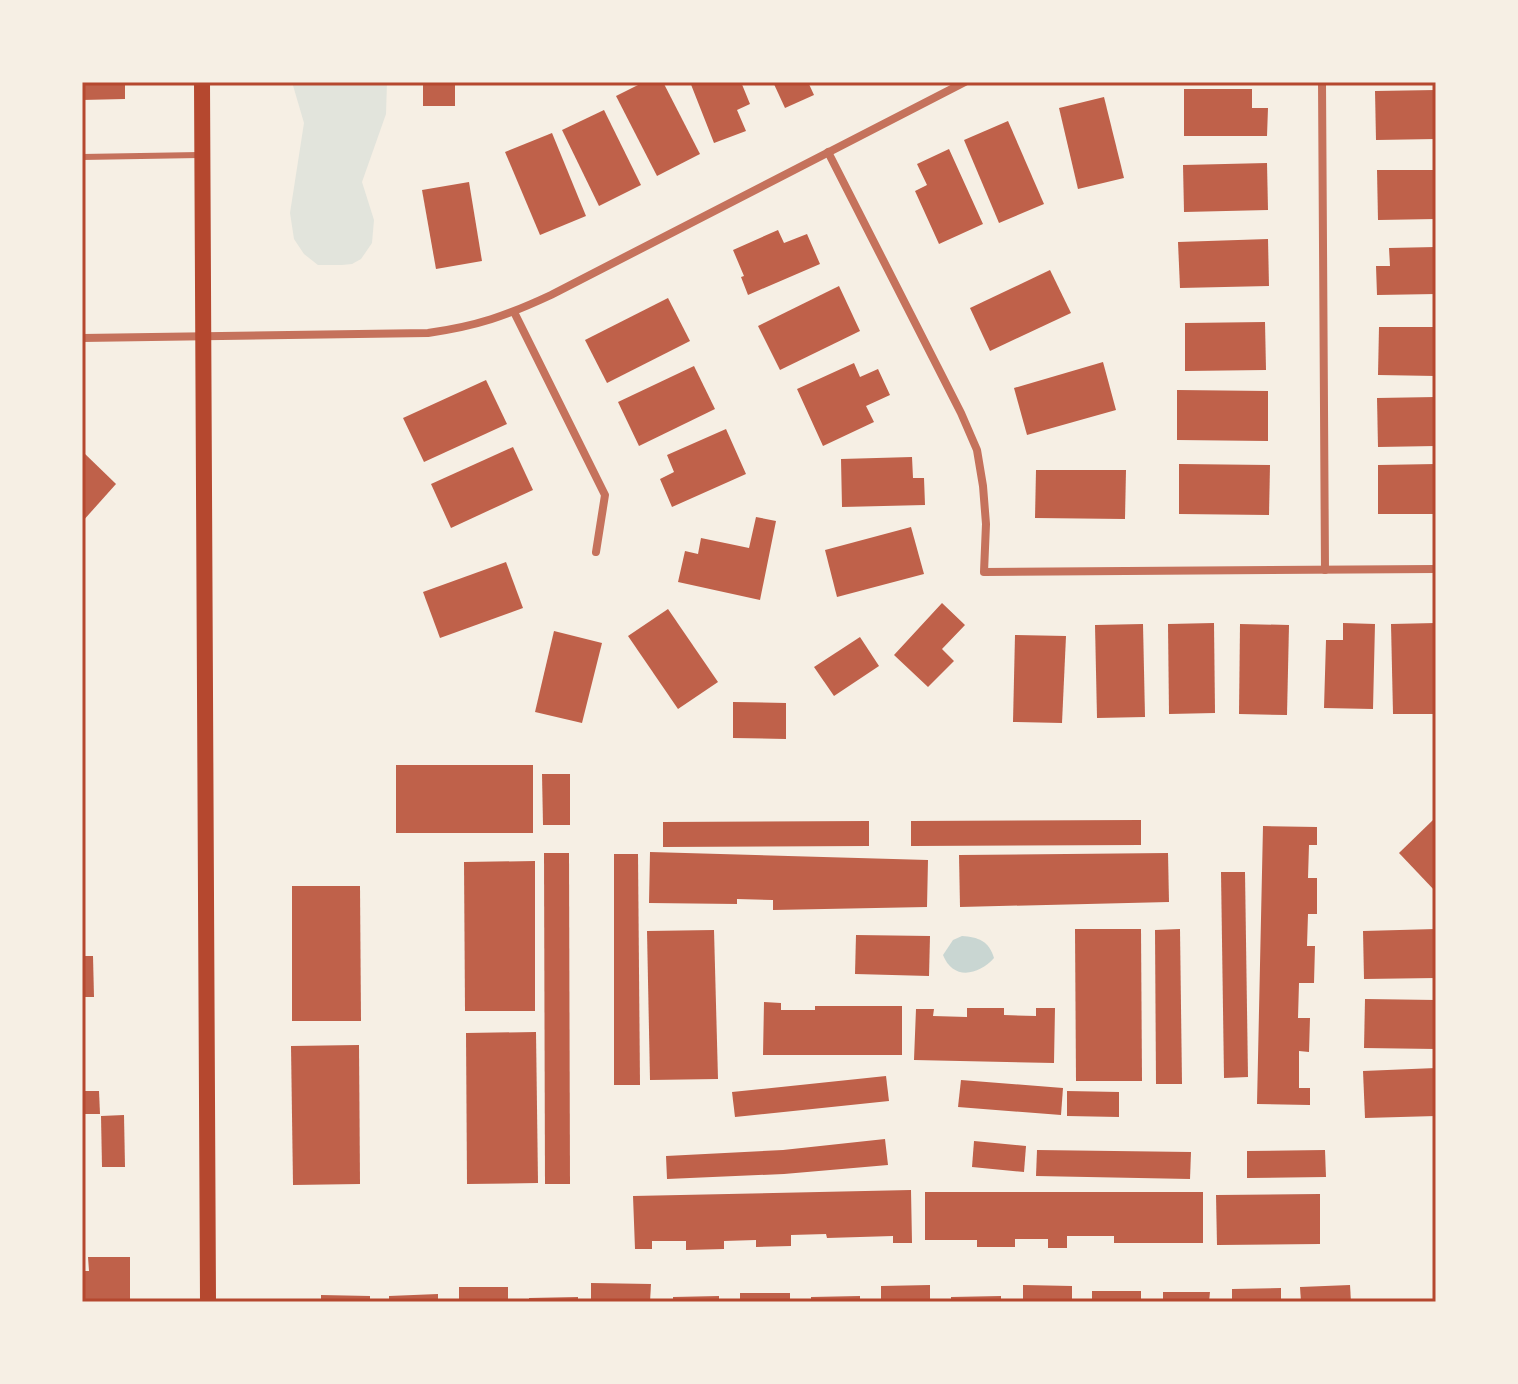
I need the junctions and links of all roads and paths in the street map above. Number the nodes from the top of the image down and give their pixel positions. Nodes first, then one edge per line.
1 (202, 82) edge
2 (965, 82) edge
3 (1322, 82) edge
4 (828, 152) junction
5 (203, 155) junction
6 (82, 157) edge
7 (514, 312) junction
8 (203, 335) junction
9 (82, 338) edge
10 (596, 552) dead end
11 (1436, 569) edge
12 (1325, 570) junction
13 (208, 1302) edge

1 - 5 main road
2 - 4 street
3 - 12 street
4 - 7 street
4 - 12 street
5 - 6 lane
5 - 8 main road
7 - 8 street
7 - 10 street
8 - 9 street
8 - 13 main road
11 - 12 street

